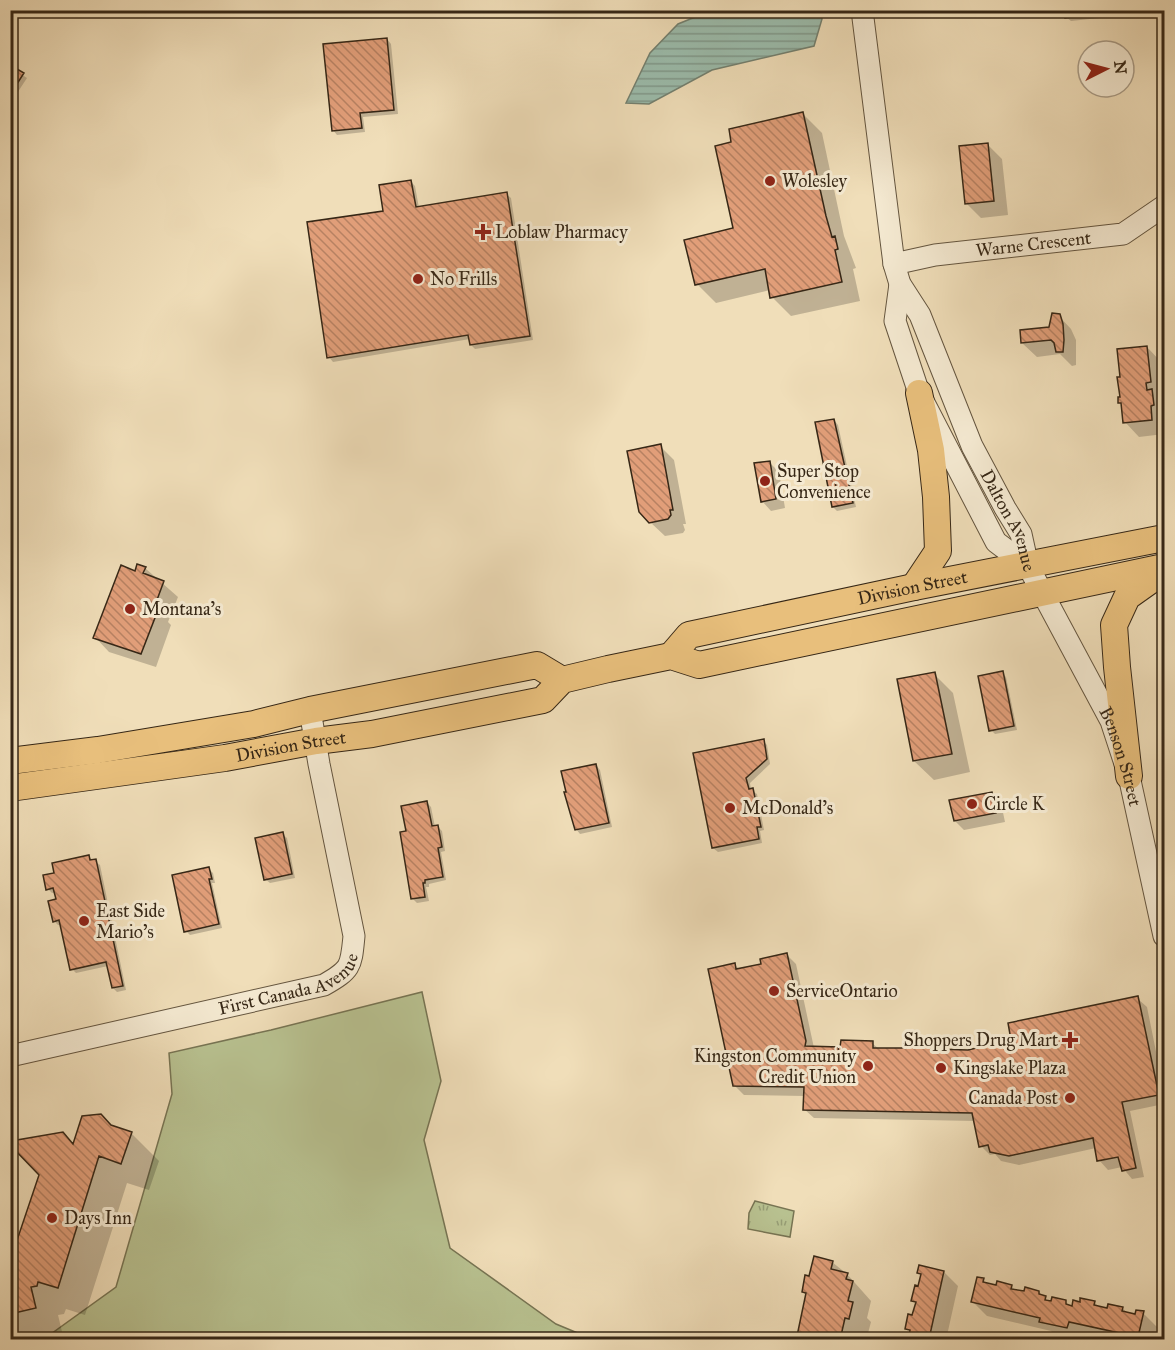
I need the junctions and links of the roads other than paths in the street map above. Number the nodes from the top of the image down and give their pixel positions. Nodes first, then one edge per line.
1 (862, 10) edge
2 (1164, 206) edge
3 (894, 264) junction
4 (900, 284) junction
5 (919, 393) junction
6 (1164, 538) edge
7 (1028, 566) junction
8 (1164, 567) edge
9 (1164, 575) edge
10 (914, 587) junction
11 (1041, 592) junction
12 (671, 656) junction
13 (562, 680) junction
14 (310, 710) junction
15 (316, 741) junction
16 (10, 761) edge
17 (1129, 776) junction
18 (10, 788) edge
19 (1164, 936) edge
20 (10, 1056) edge

1 - 3 street, Dalton Avenue
2 - 3 street, Warne Crescent
3 - 4 street, Dalton Avenue
4 - 5 street, Dalton Avenue
4 - 7 street, Dalton Avenue
5 - 7 street, Dalton Avenue
5 - 10 main road
6 - 7 main road, Division Street
7 - 10 main road, Division Street
7 - 11 street, Benson Street
8 - 11 main road, Division Street
9 - 17 main road
10 - 12 main road, Division Street
11 - 12 main road, Division Street
11 - 17 street, Benson Street
12 - 13 main road, Division Street
13 - 14 main road, Division Street
13 - 15 main road, Division Street
14 - 15 street, First Canada Avenue
14 - 16 main road, Division Street
15 - 18 main road, Division Street
15 - 20 street, First Canada Avenue
17 - 19 street, Benson Street

